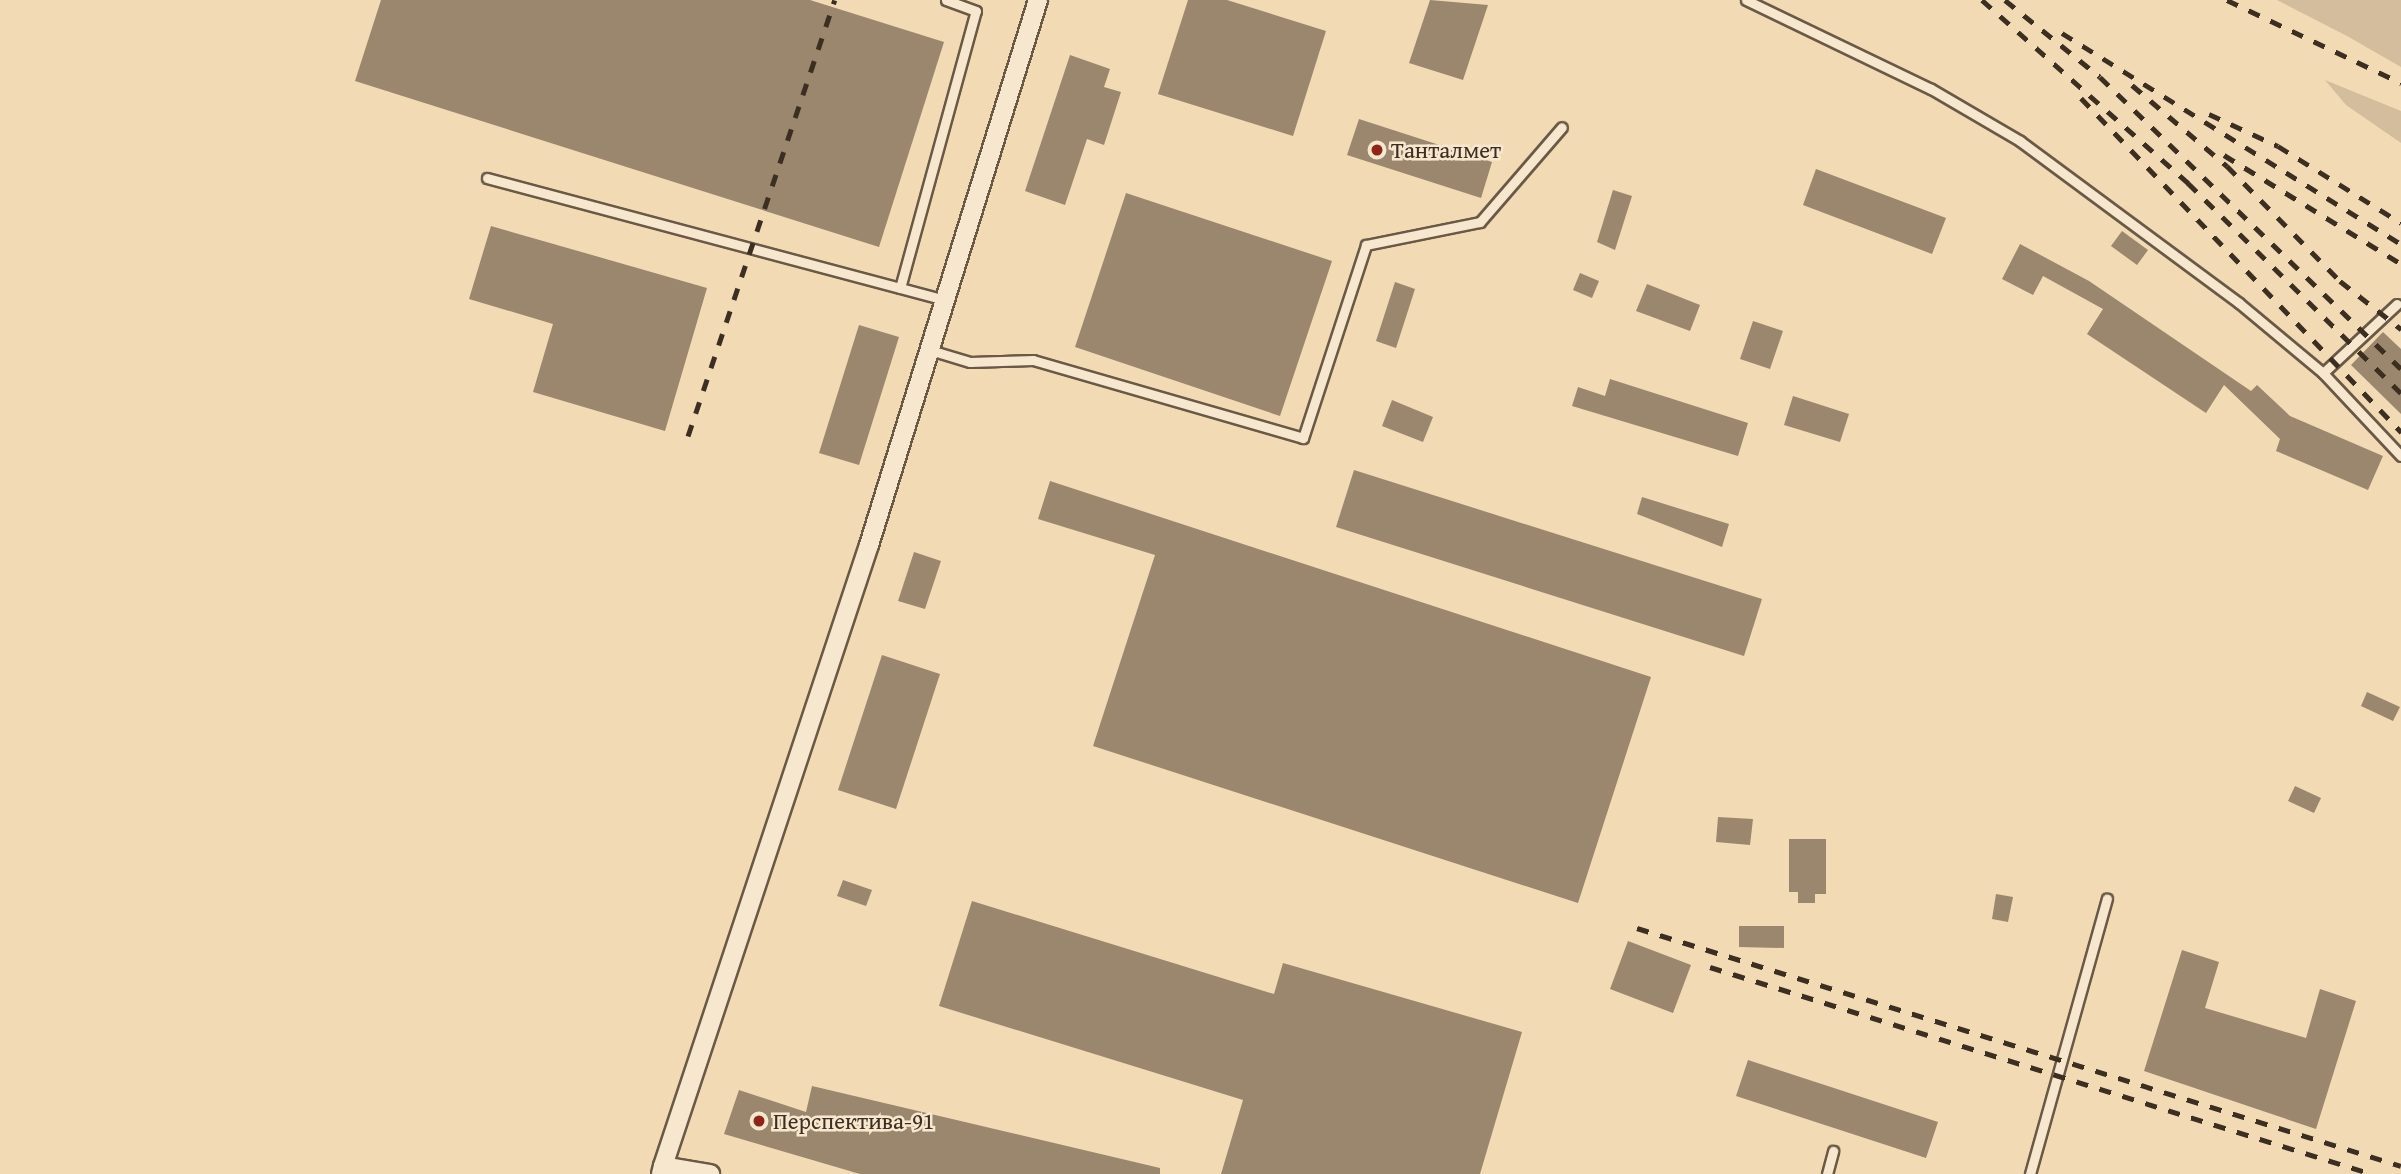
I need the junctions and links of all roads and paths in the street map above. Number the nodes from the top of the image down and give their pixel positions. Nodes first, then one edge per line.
1 (946, 0) edge
2 (1038, 0) edge
3 (1746, 0) edge
4 (1562, 127) dead end
5 (487, 178) dead end
6 (900, 288) junction
7 (945, 300) junction
8 (2397, 304) dead end
9 (930, 350) junction
10 (2323, 373) junction
11 (2401, 456) edge
12 (2107, 899) dead end
13 (1833, 1151) dead end
14 (662, 1170) edge
15 (710, 1174) edge
16 (1827, 1174) edge
17 (2030, 1174) edge

1 - 6 lane
2 - 7 street
3 - 10 lane
4 - 9 lane
5 - 6 lane
6 - 7 lane
7 - 9 street
8 - 10 lane
9 - 14 street
10 - 11 lane
12 - 17 lane
13 - 16 lane
14 - 15 street

